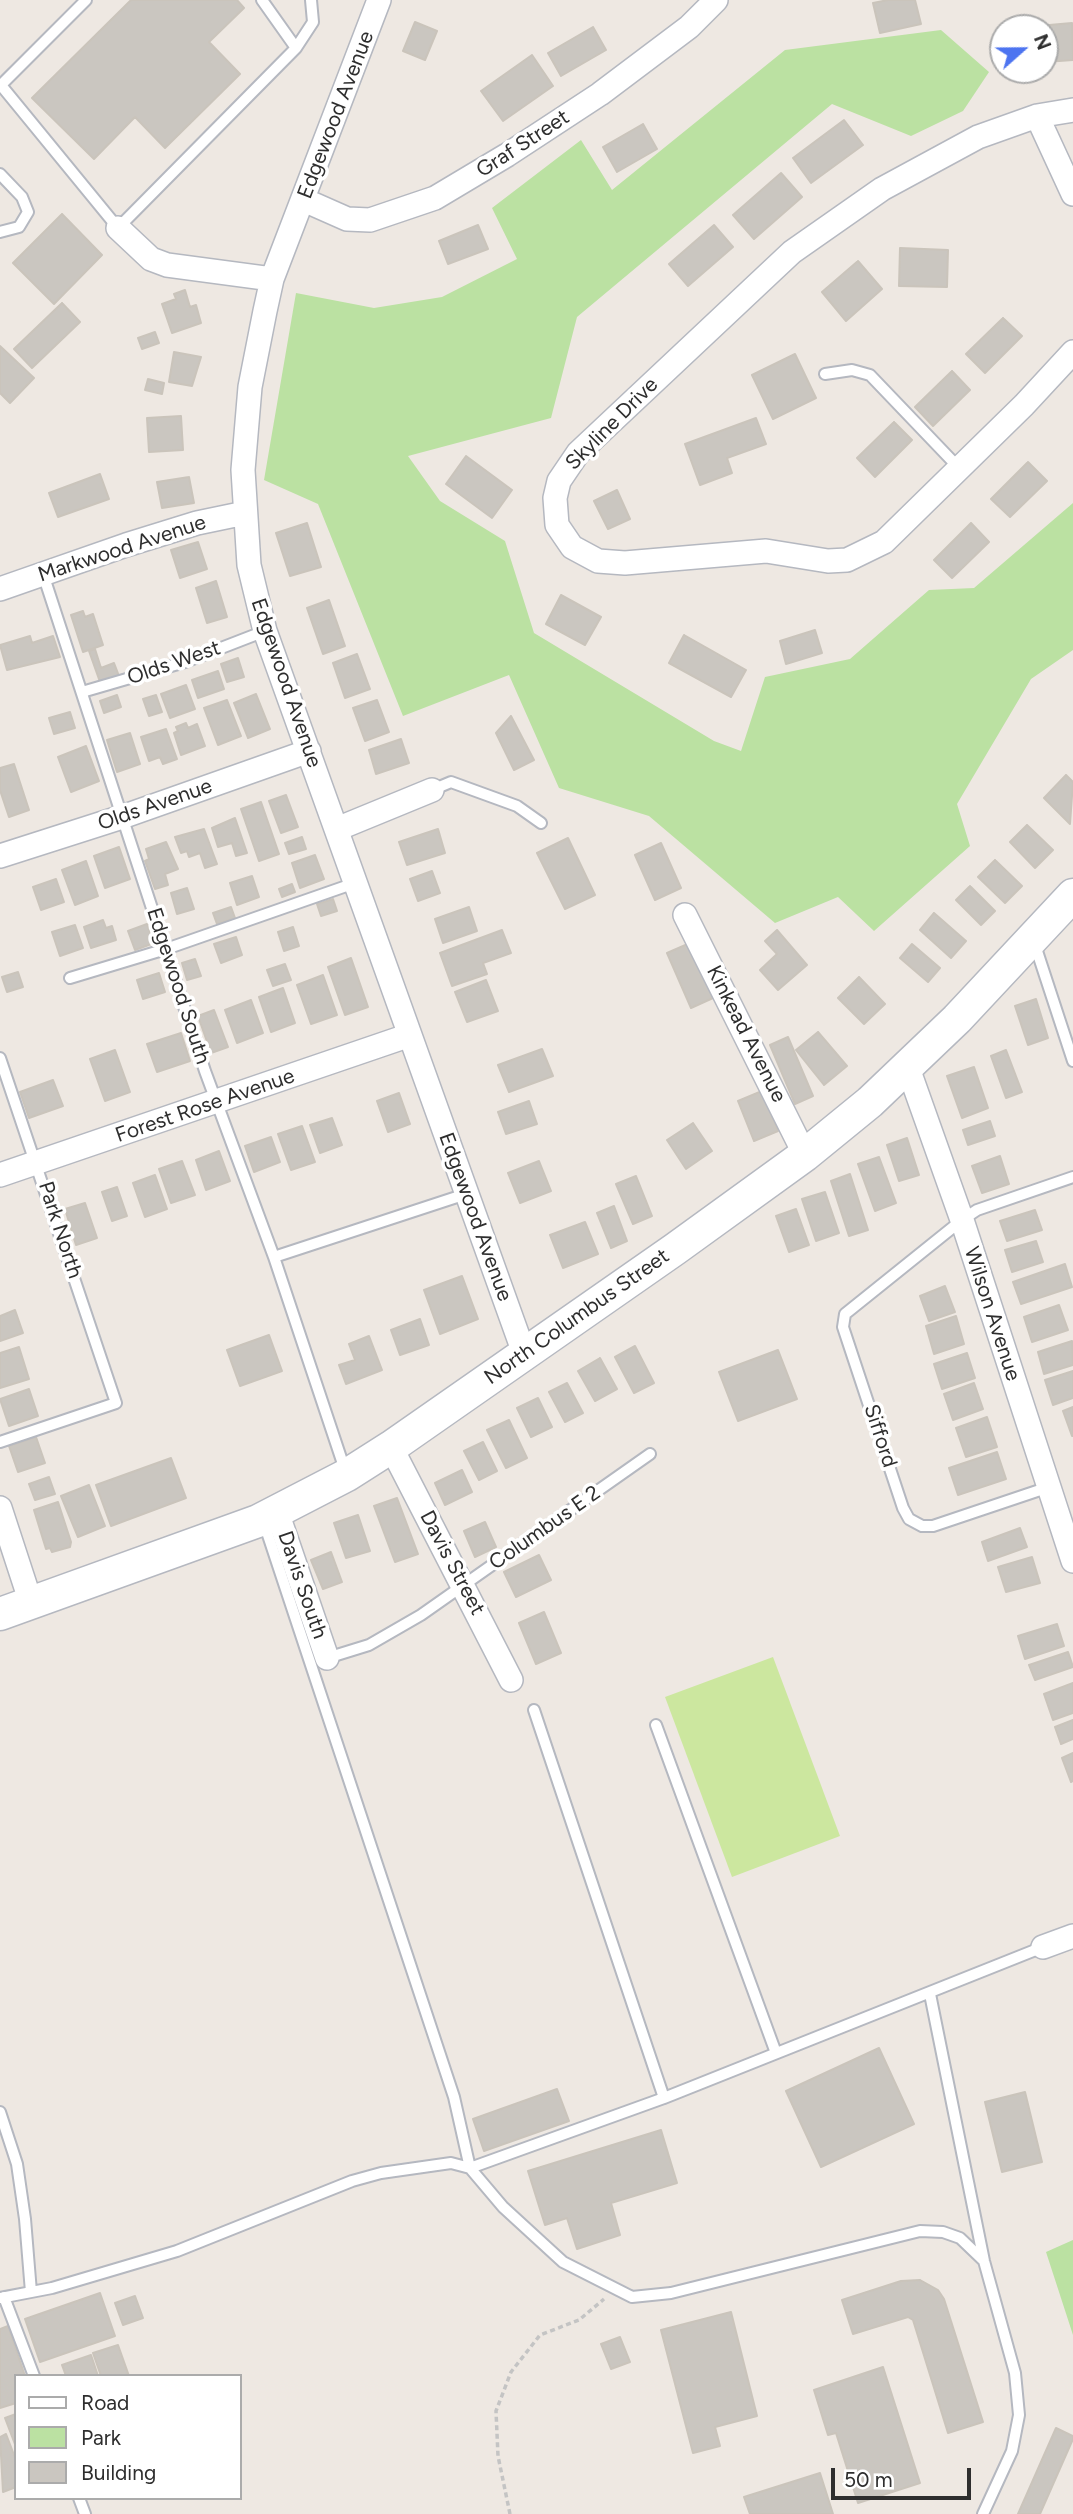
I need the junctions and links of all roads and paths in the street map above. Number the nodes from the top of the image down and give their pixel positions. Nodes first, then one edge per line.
1 (86, 0) edge
2 (262, 0) edge
3 (311, 0) edge
4 (379, 0) edge
5 (716, 0) edge
6 (296, 48) junction
7 (0, 85) edge
8 (1073, 110) edge
9 (1037, 116) junction
10 (0, 174) edge
11 (1073, 194) edge
12 (304, 200) junction
13 (118, 228) junction
14 (0, 232) edge
15 (272, 279) junction
16 (1073, 352) edge
17 (825, 374) dead end
18 (959, 468) junction
19 (245, 513) junction
20 (43, 574) junction
21 (0, 589) edge
22 (265, 631) junction
23 (82, 692) junction
24 (309, 751) junction
25 (432, 790) joint
26 (122, 817) junction
27 (541, 823) dead end
28 (337, 830) junction
29 (0, 856) edge
30 (355, 883) junction
31 (1073, 895) edge
32 (685, 915) dead end
33 (1032, 939) junction
34 (166, 949) junction
35 (70, 978) dead end
36 (410, 1035) junction
37 (0, 1058) edge
38 (1073, 1061) edge
39 (908, 1068) junction
40 (217, 1102) junction
41 (805, 1154) junction
42 (37, 1163) junction
43 (0, 1175) edge
44 (1073, 1177) edge
45 (466, 1194) junction
46 (962, 1220) junction
47 (274, 1257) junction
48 (524, 1353) junction
49 (0, 1442) edge
50 (391, 1447) junction
51 (650, 1454) dead end
52 (347, 1475) junction
53 (1050, 1487) junction
54 (0, 1508) edge
55 (270, 1515) junction
56 (1073, 1561) edge
57 (463, 1585) junction
58 (31, 1603) junction
59 (0, 1614) edge
60 (327, 1658) joint
61 (511, 1680) dead end
62 (534, 1710) dead end
63 (656, 1725) dead end
64 (1073, 1936) edge
65 (1043, 1947) joint
66 (930, 1994) junction
67 (776, 2053) junction
68 (664, 2098) junction
69 (0, 2112) edge
70 (470, 2168) junction
71 (984, 2261) junction
72 (613, 2290) junction
73 (31, 2292) junction
74 (2, 2298) edge
75 (33, 2374) edge
76 (510, 2514) edge
77 (983, 2514) edge

1 - 7 lane
2 - 6 lane
3 - 6 lane
4 - 12 street, Edgewood Avenue
5 - 12 street, Graf Street
6 - 13 lane
7 - 13 lane
8 - 9 street, Skyline Drive
9 - 11 street
9 - 18 street, Skyline Drive
10 - 14 lane
12 - 15 street, Edgewood Avenue
13 - 15 street
15 - 19 street, Edgewood Avenue
16 - 18 street, Skyline Drive
17 - 18 lane
19 - 20 street, Markwood Avenue
19 - 22 street, Edgewood Avenue
20 - 21 street, Markwood Avenue
20 - 23 lane, Edgewood South
22 - 23 lane, Olds West
22 - 24 street, Edgewood Avenue
23 - 26 lane, Edgewood South
24 - 26 street, Olds Avenue
24 - 28 street, Edgewood Avenue
25 - 27 lane
25 - 28 street
26 - 29 street, Olds Avenue
26 - 34 lane, Edgewood South
28 - 30 street, Edgewood Avenue
30 - 34 lane
30 - 36 street, Edgewood Avenue
31 - 33 main road, North Columbus Street
32 - 41 street, Kinkead Avenue
33 - 38 lane
33 - 39 main road, North Columbus Street
34 - 35 lane
34 - 40 lane, Edgewood South
36 - 40 street, Forest Rose Avenue
36 - 45 street, Edgewood Avenue
37 - 42 lane, Park North
39 - 41 main road, North Columbus Street
39 - 46 street, Wilson Avenue
40 - 42 street, Forest Rose Avenue
40 - 47 lane, Edgewood South
41 - 48 main road, North Columbus Street
42 - 43 street, Forest Rose Avenue
42 - 49 lane, Park North
44 - 46 lane
45 - 47 lane
45 - 48 street, Edgewood Avenue
46 - 53 street, Wilson Avenue
46 - 53 lane, Sifford
47 - 52 lane, Edgewood South
48 - 50 main road, North Columbus Street
50 - 52 main road, North Columbus Street
50 - 57 street, Davis Street
51 - 57 lane, Columbus E 2
52 - 55 main road, North Columbus Street
53 - 56 street, Wilson Avenue
54 - 58 street
55 - 58 main road, North Columbus Street
55 - 60 street, Davis South
55 - 70 lane
57 - 60 lane, Columbus E 2
57 - 61 street, Davis Street
58 - 59 main road, North Columbus Street
62 - 68 lane
63 - 67 lane
64 - 65 street
65 - 66 lane
66 - 67 lane
66 - 71 lane
67 - 68 lane
68 - 70 lane
69 - 73 lane
70 - 72 lane
70 - 73 lane
71 - 72 lane
71 - 77 lane
72 - 76 path
73 - 74 lane
74 - 75 lane

